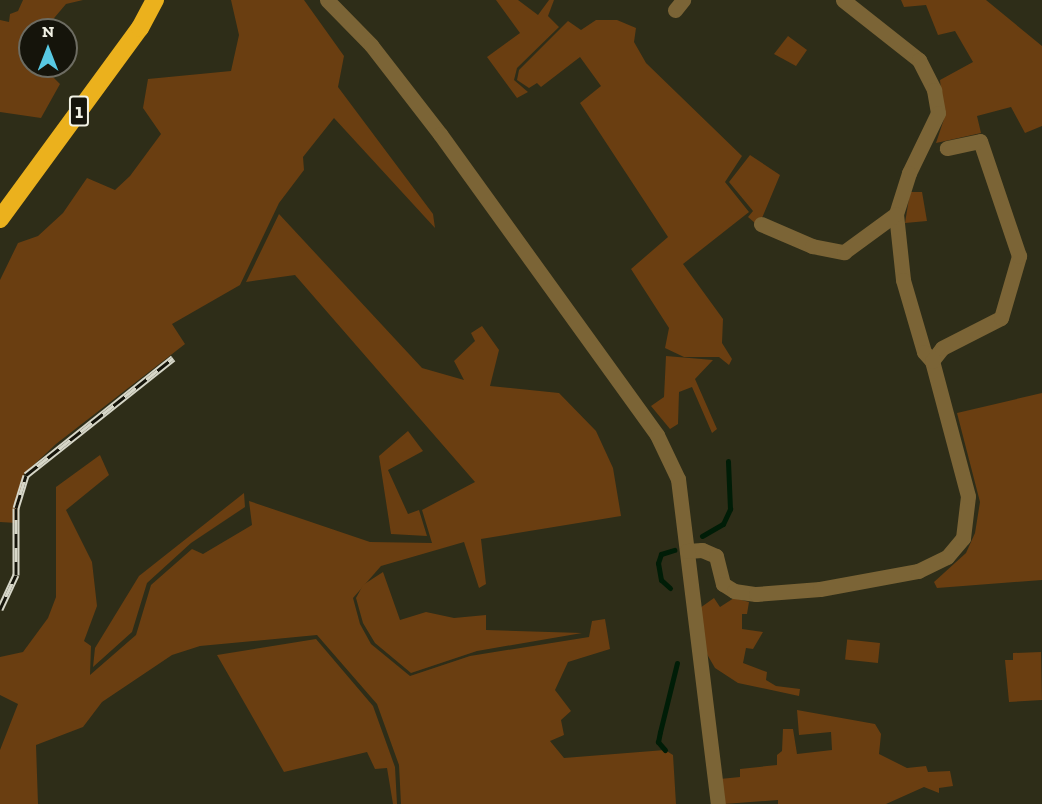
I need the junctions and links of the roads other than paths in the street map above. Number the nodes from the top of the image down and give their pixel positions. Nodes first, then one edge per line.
1 (154, 0) edge
2 (327, 0) edge
3 (843, 0) edge
4 (947, 148) dead end
5 (896, 214) junction
6 (0, 219) edge
7 (761, 224) dead end
8 (932, 361) junction
9 (687, 551) junction
10 (718, 804) edge

1 - 6 highway, 1
2 - 9 street
3 - 5 street
4 - 8 street
5 - 7 street
5 - 8 street
8 - 9 street
9 - 10 street

